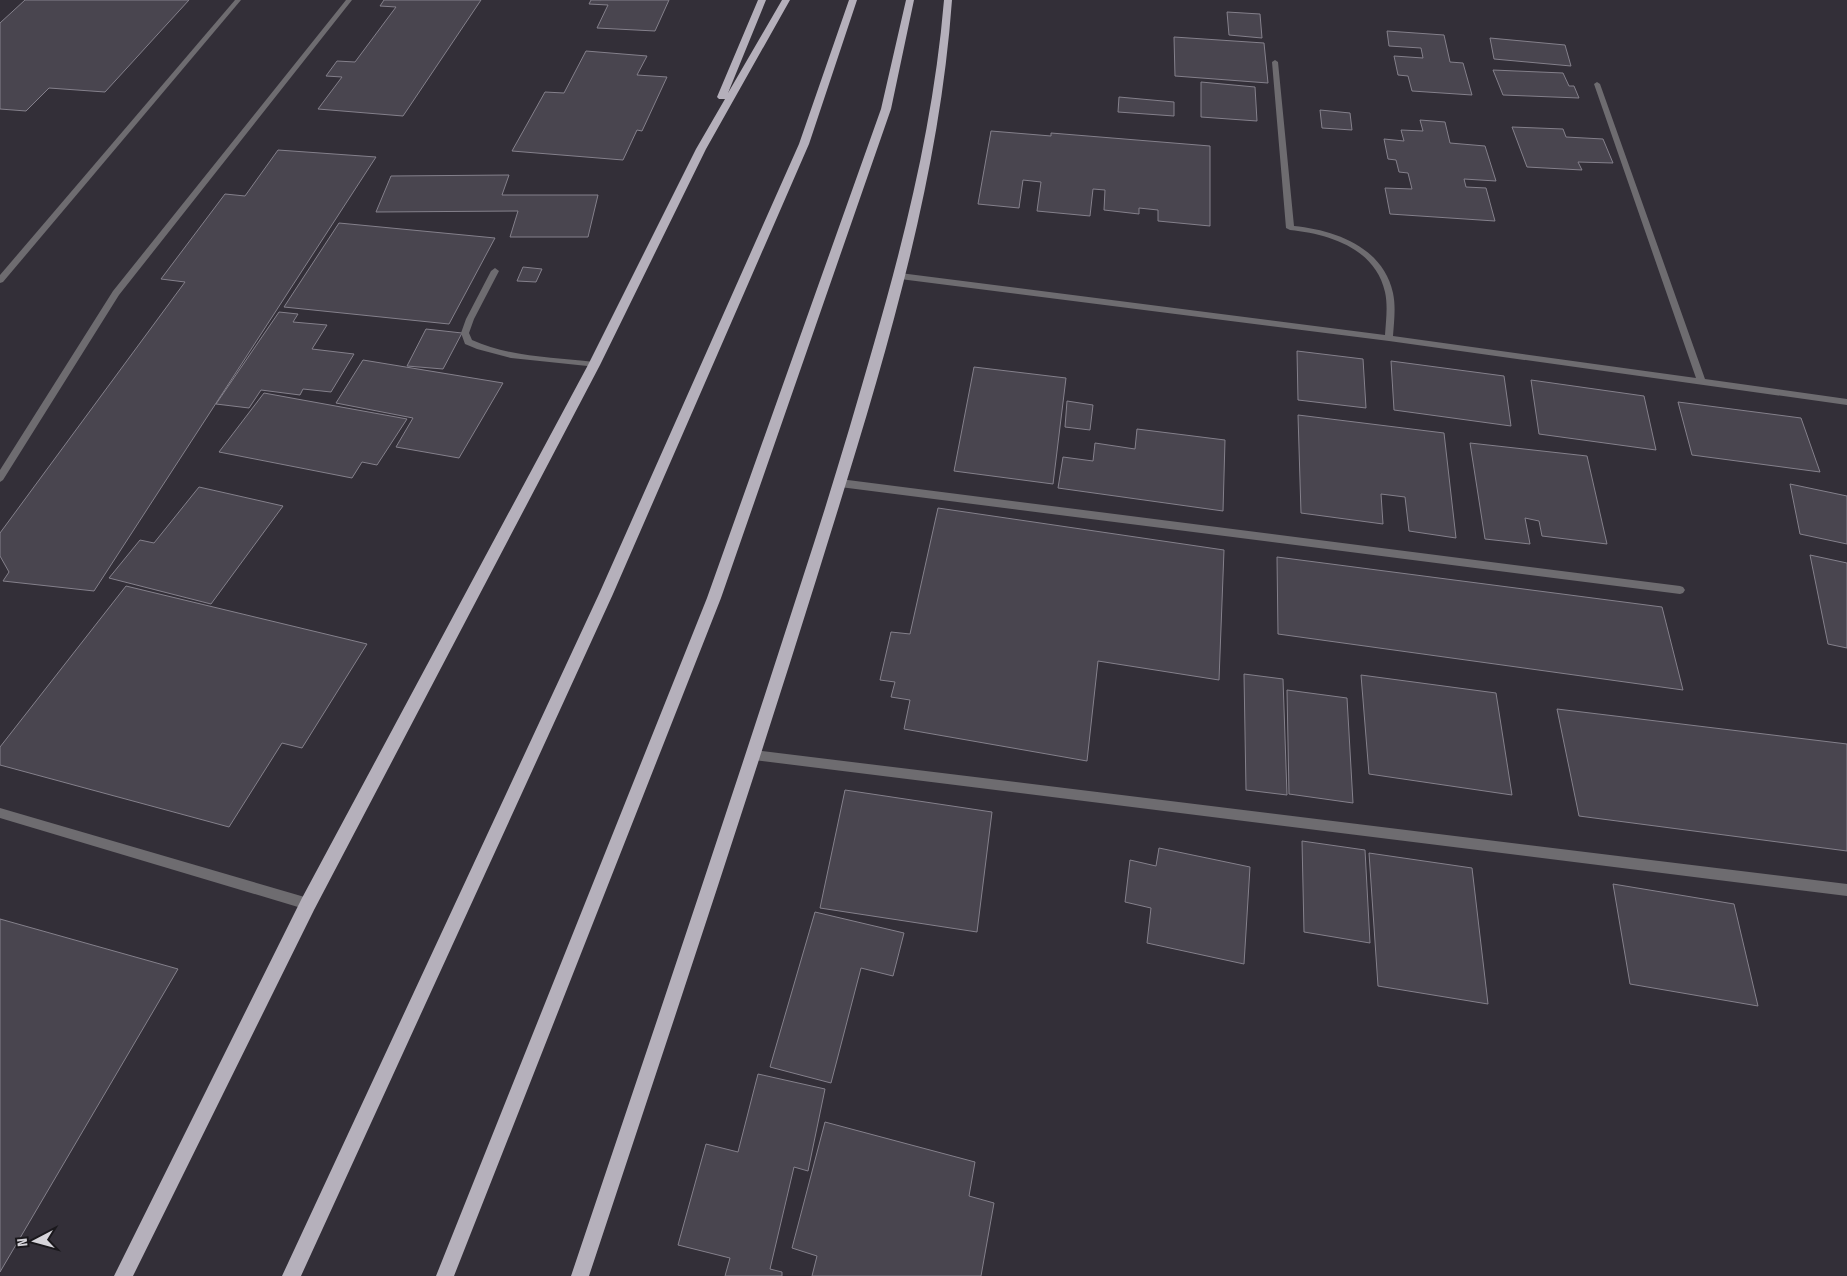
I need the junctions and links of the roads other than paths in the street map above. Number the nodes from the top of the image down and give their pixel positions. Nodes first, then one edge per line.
1 (238, 0) edge
2 (349, 0) edge
3 (762, 0) edge
4 (786, 0) edge
5 (853, 0) edge
6 (910, 0) edge
7 (948, 0) edge
8 (1275, 62) dead end
9 (1597, 84) dead end
10 (701, 149) junction
11 (495, 271) dead end
12 (900, 276) junction
13 (0, 280) edge
14 (1389, 338) junction
15 (594, 365) junction
16 (1702, 382) junction
17 (1847, 402) edge
18 (0, 478) edge
19 (840, 483) junction
20 (1680, 590) dead end
21 (754, 755) junction
22 (0, 814) edge
23 (1847, 890) edge
24 (308, 904) junction
25 (123, 1276) edge
26 (291, 1276) edge
27 (445, 1276) edge
28 (580, 1276) edge

1 - 13 street
2 - 18 street
3 - 10 highway
4 - 10 highway
5 - 26 highway
6 - 27 highway
7 - 12 highway
8 - 14 street
9 - 16 street
10 - 15 highway
11 - 15 street
12 - 14 street
12 - 19 highway
14 - 16 street
15 - 24 highway
16 - 17 street
19 - 20 street
19 - 21 highway
21 - 23 street
21 - 28 highway
22 - 24 street
24 - 25 highway

